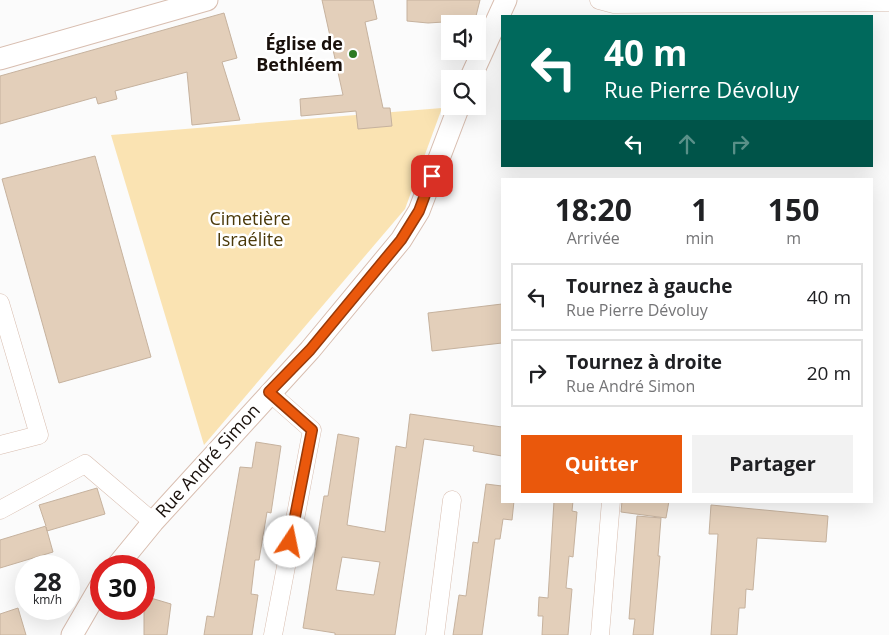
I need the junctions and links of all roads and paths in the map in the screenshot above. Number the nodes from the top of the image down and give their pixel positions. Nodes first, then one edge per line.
1 (207, 0) edge
2 (506, 0) edge
3 (599, 0) edge
4 (889, 2) edge
5 (173, 5) edge
6 (0, 59) edge
7 (474, 70) edge
8 (456, 115) edge
9 (0, 303) edge
10 (269, 392) junction
11 (0, 445) edge
12 (452, 500) dead end
13 (611, 503) edge
14 (0, 510) edge
15 (153, 522) junction
16 (126, 555) edge
17 (90, 604) edge
18 (72, 635) edge
19 (273, 635) edge
20 (435, 635) edge
21 (600, 635) edge

1 - 5 street
2 - 7 street
3 - 4 street
5 - 6 street
8 - 10 street, Rue André Simon
9 - 11 street
10 - 15 street, Rue André Simon
10 - 19 street
12 - 20 street
13 - 21 street
14 - 15 street
15 - 16 street, Rue André Simon
17 - 18 street

